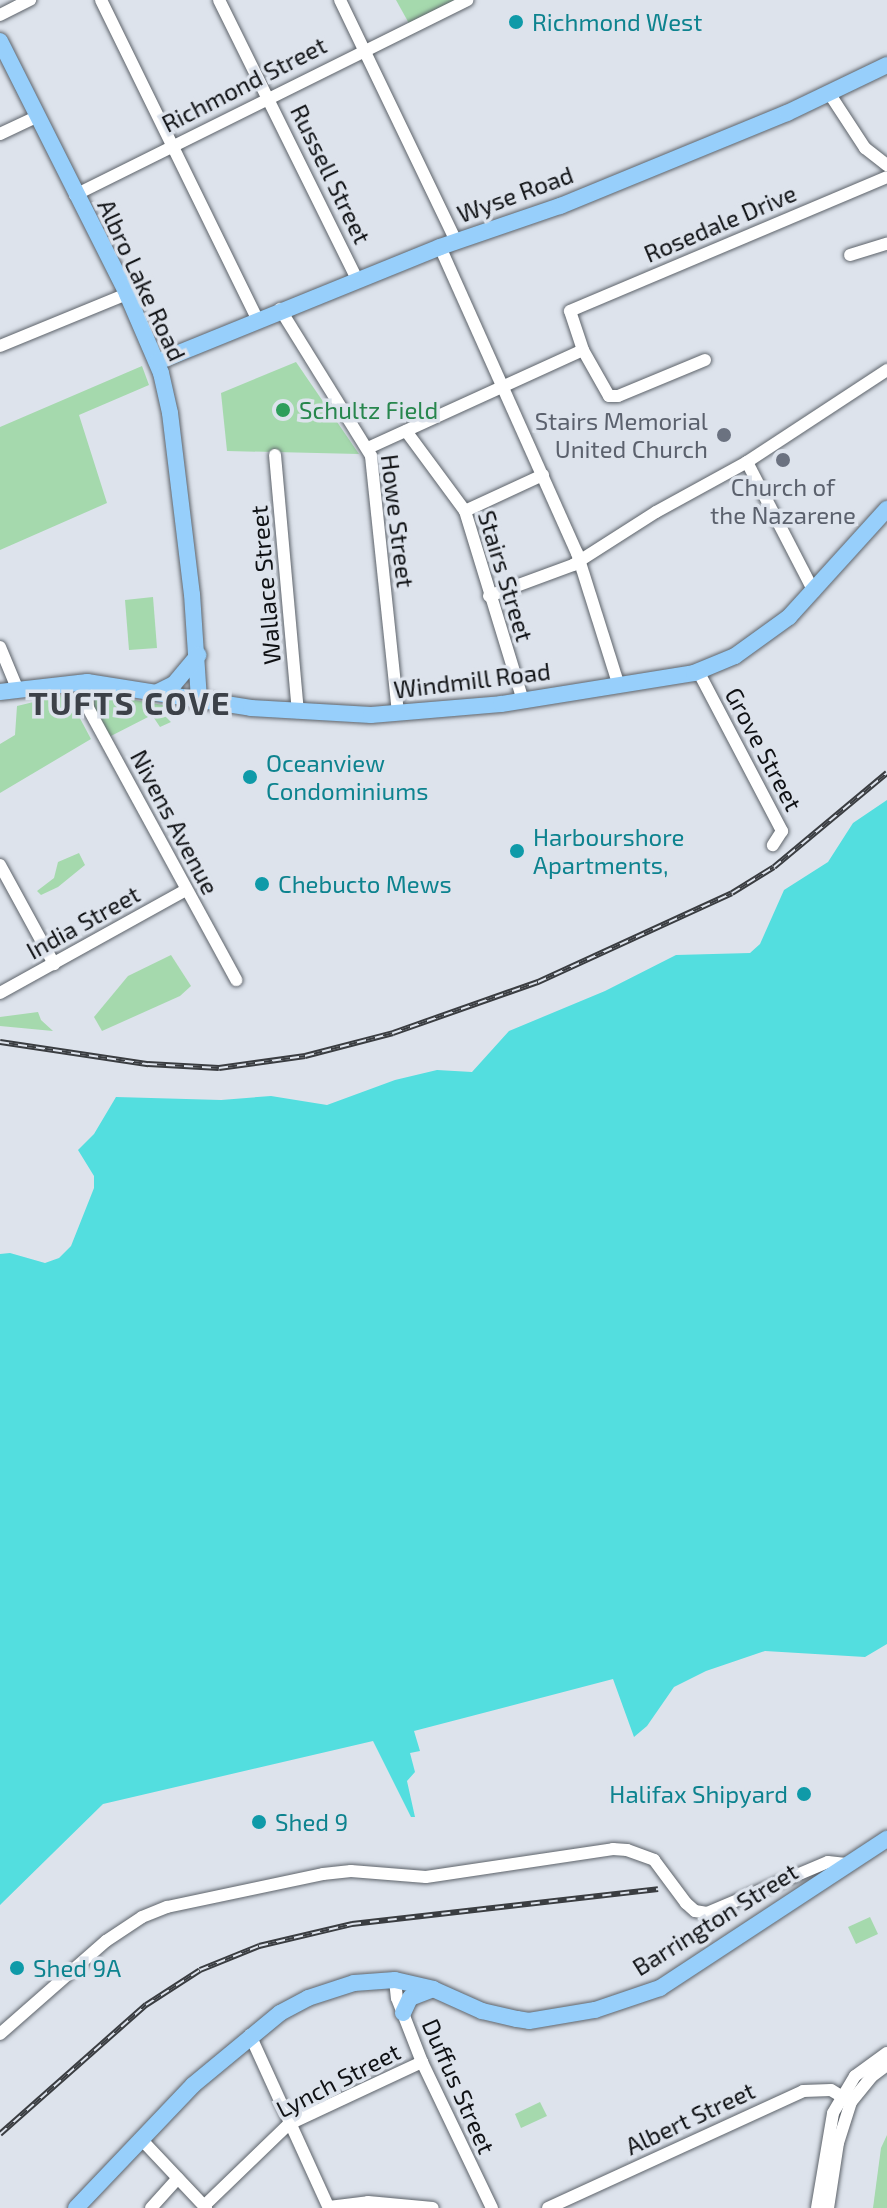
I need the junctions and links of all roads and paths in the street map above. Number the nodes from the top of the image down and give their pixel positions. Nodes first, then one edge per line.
1 (30, 0) edge
2 (101, 0) edge
3 (219, 0) edge
4 (340, 0) edge
5 (467, 0) edge
6 (0, 15) edge
7 (0, 41) edge
8 (363, 49) junction
9 (887, 65) edge
10 (829, 93) junction
11 (269, 96) junction
12 (38, 116) junction
13 (0, 134) edge
14 (172, 144) junction
15 (887, 165) edge
16 (887, 177) edge
17 (75, 195) junction
18 (448, 244) junction
19 (887, 244) edge
20 (850, 255) dead end
21 (358, 281) junction
22 (127, 294) junction
23 (280, 309) junction
24 (257, 319) junction
25 (0, 346) edge
26 (583, 350) junction
27 (705, 360) dead end
28 (157, 362) junction
29 (887, 370) edge
30 (502, 386) junction
31 (406, 431) junction
32 (368, 448) junction
33 (275, 455) dead end
34 (747, 462) junction
35 (543, 475) junction
36 (887, 509) edge
37 (465, 511) junction
38 (581, 561) junction
39 (814, 592) junction
40 (489, 596) junction
41 (0, 647) edge
42 (198, 654) junction
43 (698, 671) junction
44 (87, 682) junction
45 (618, 683) junction
46 (17, 688) junction
47 (0, 692) edge
48 (158, 692) junction
49 (199, 699) junction
50 (523, 701) junction
51 (298, 712) junction
52 (398, 714) junction
53 (773, 845) dead end
54 (0, 865) edge
55 (186, 890) junction
56 (54, 964) junction
57 (236, 980) dead end
58 (0, 993) edge
59 (887, 1839) edge
60 (846, 1864) junction
61 (395, 1980) junction
62 (433, 1989) junction
63 (403, 2013) junction
64 (0, 2034) edge
65 (250, 2035) junction
66 (887, 2053) edge
67 (422, 2062) junction
68 (887, 2065) edge
69 (846, 2098) junction
70 (289, 2124) junction
71 (141, 2139) junction
72 (178, 2178) junction
73 (206, 2207) edge
74 (76, 2208) edge
75 (151, 2208) edge
76 (329, 2208) edge
77 (433, 2208) edge
78 (492, 2208) edge
79 (548, 2208) edge
80 (817, 2208) edge
81 (828, 2208) edge

1 - 6 street
2 - 14 street
3 - 11 street, Russell Street
4 - 8 street
5 - 8 street, Richmond Street
7 - 12 main road, Albro Lake Road
8 - 11 street, Richmond Street
8 - 18 street
9 - 10 main road, Wyse Road
10 - 15 street
10 - 18 main road, Wyse Road
11 - 14 street, Richmond Street
11 - 21 street, Russell Street
12 - 13 street
12 - 17 main road, Albro Lake Road
14 - 17 street, Richmond Street
14 - 24 street
16 - 26 street, Rosedale Drive
17 - 22 main road, Albro Lake Road
18 - 21 main road, Wyse Road
18 - 30 street
19 - 20 street
21 - 23 main road, Wyse Road
22 - 25 street
22 - 28 main road, Albro Lake Road
23 - 24 main road, Wyse Road
23 - 32 street, Howe Street
24 - 28 main road, Wyse Road
26 - 27 street
26 - 30 street
28 - 42 main road, Albro Lake Road
29 - 34 street
30 - 31 street
30 - 35 street
31 - 32 street
31 - 37 street, Stairs Street
32 - 52 street, Howe Street
33 - 51 street, Wallace Street
34 - 38 street
34 - 39 street
35 - 37 street
35 - 38 street
36 - 39 main road, Windmill Road
37 - 40 street, Stairs Street
38 - 40 street
38 - 45 street
39 - 43 main road, Windmill Road
40 - 50 street, Stairs Street
41 - 46 street
42 - 48 main road
42 - 49 main road, Albro Lake Road
43 - 45 main road, Windmill Road
43 - 53 street, Grove Street
44 - 46 main road, Windmill Road
44 - 48 main road, Windmill Road
44 - 55 street, Nivens Avenue
45 - 50 main road, Windmill Road
46 - 47 main road, Windmill Road
48 - 49 main road, Windmill Road
49 - 51 main road, Windmill Road
50 - 52 main road, Windmill Road
51 - 52 main road, Windmill Road
54 - 56 street
55 - 56 street, India Street
55 - 57 street, Nivens Avenue
56 - 58 street, India Street
59 - 60 main road, Barrington Street
60 - 62 main road, Barrington Street
60 - 64 street
61 - 62 main road, Barrington Street
61 - 63 street, Duffus Street
61 - 65 main road, Barrington Street
62 - 63 main road
63 - 67 street, Duffus Street
65 - 70 street
65 - 71 main road, Barrington Street
66 - 69 street
67 - 70 street, Lynch Street
67 - 78 street, Duffus Street
68 - 69 street
69 - 79 street, Albert Street
69 - 80 street
69 - 81 street
70 - 73 street, Lynch Street
70 - 76 street
71 - 72 street
71 - 74 main road, Barrington Street
72 - 73 street
72 - 75 street
76 - 77 street

